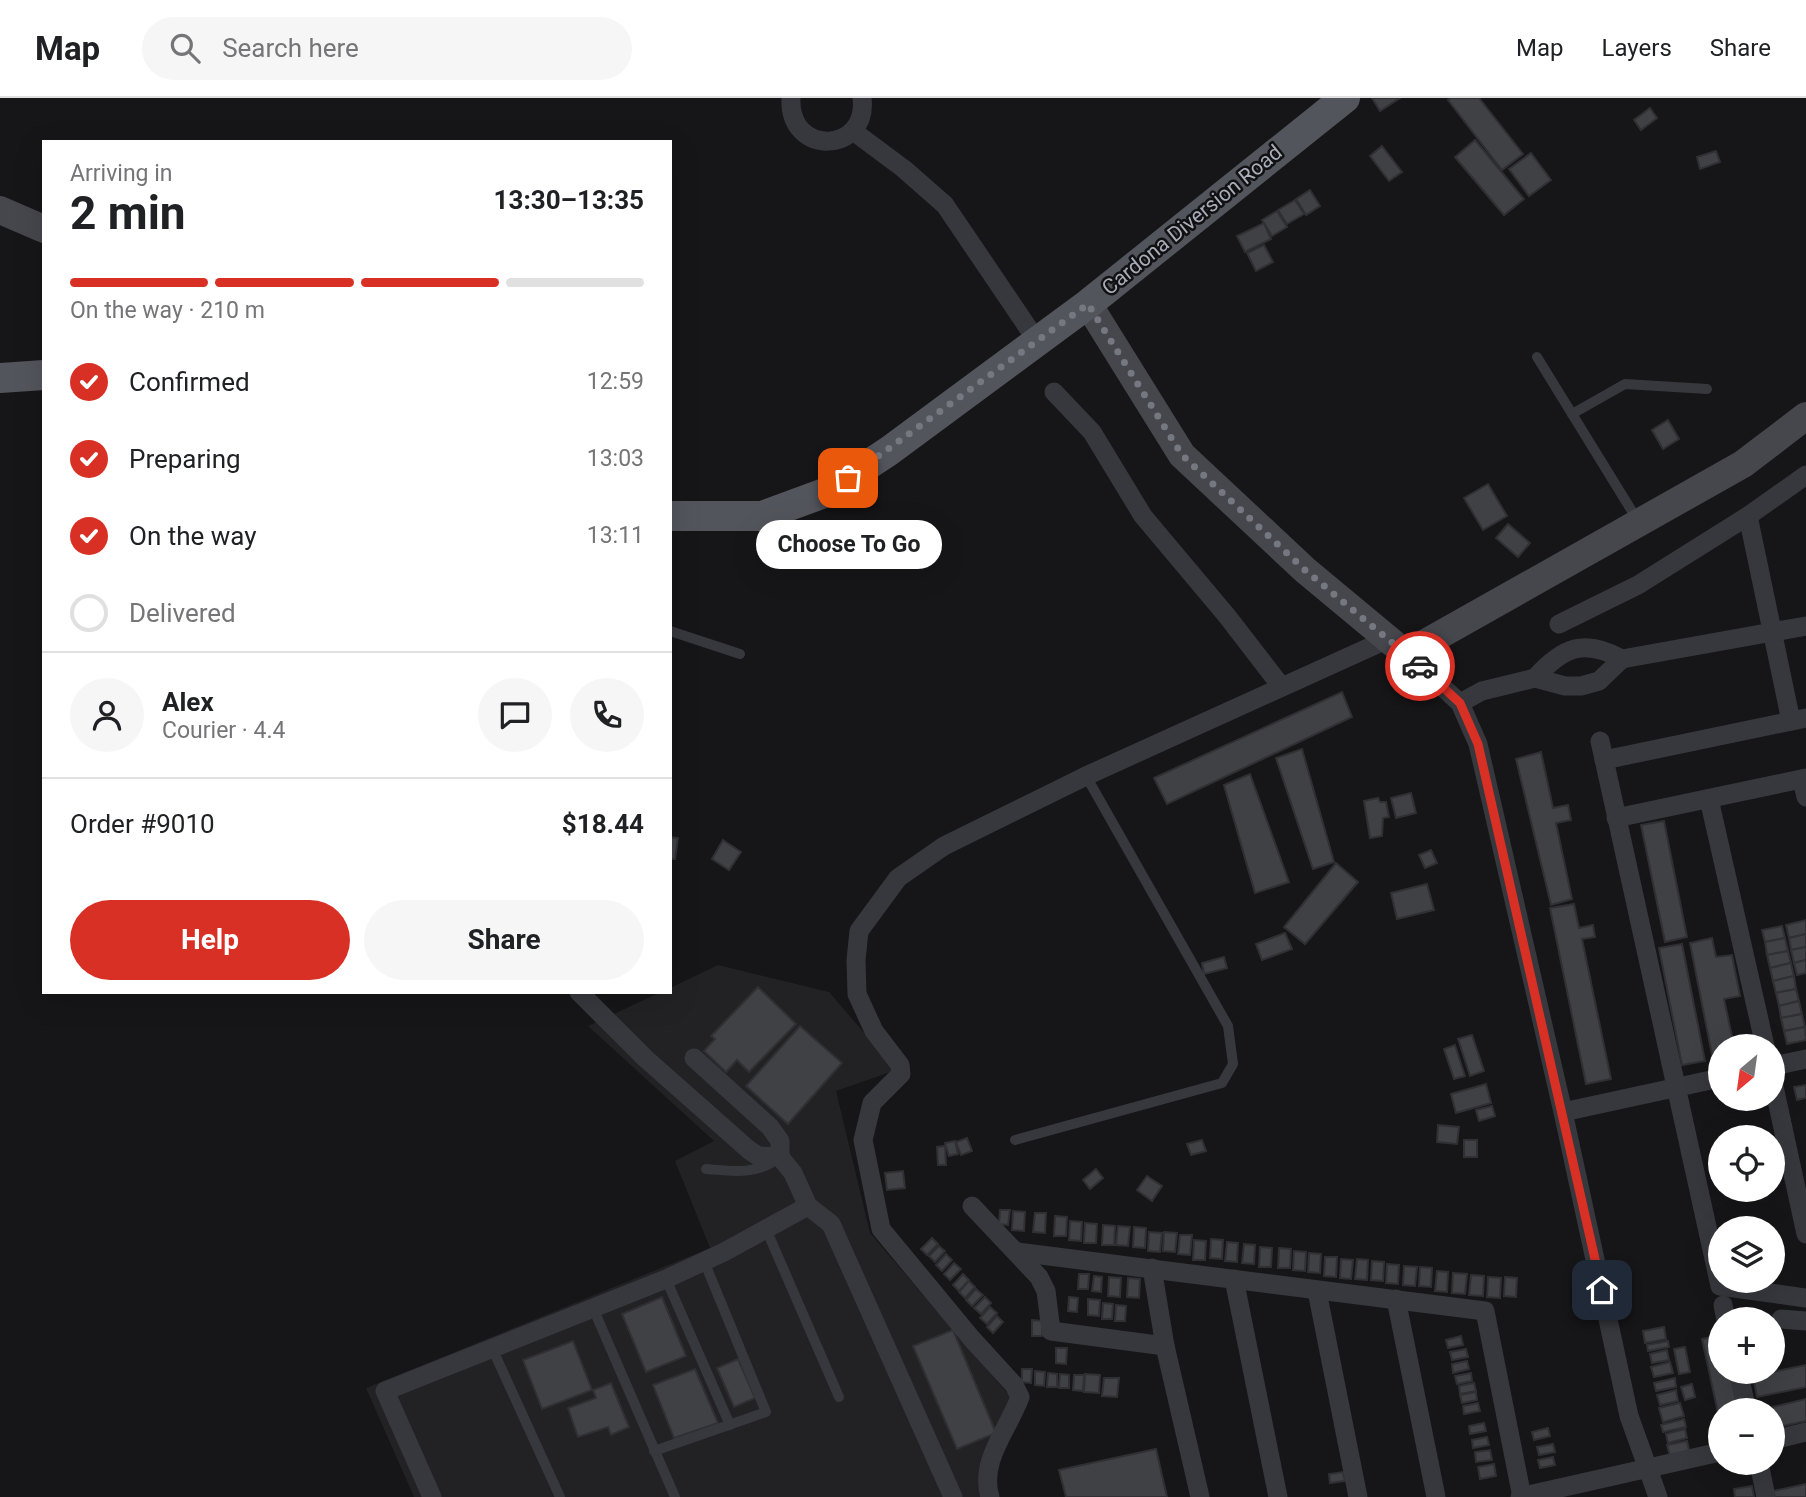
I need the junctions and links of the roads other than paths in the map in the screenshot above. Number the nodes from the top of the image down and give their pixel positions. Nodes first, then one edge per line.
1 (791, 98) edge
2 (862, 98) edge
3 (1345, 98) edge
4 (853, 131) junction
5 (0, 210) edge
6 (42, 228) edge
7 (1088, 304) junction
8 (1037, 341) junction
9 (1537, 358) dead end
10 (42, 376) edge
11 (0, 378) edge
12 (1707, 389) dead end
13 (1054, 392) dead end
14 (1572, 414) junction
15 (1806, 416) edge
16 (1806, 475) edge
17 (672, 516) edge
18 (1748, 516) junction
19 (1639, 523) junction
20 (1559, 624) dead end
21 (1806, 626) edge
22 (672, 632) edge
23 (1774, 633) junction
24 (1397, 646) junction
25 (740, 654) dead end
26 (1622, 659) junction
27 (1535, 678) junction
28 (1281, 686) junction
29 (1460, 703) junction
30 (1799, 720) edge
31 (1600, 741) dead end
32 (1604, 760) junction
33 (1086, 776) junction
34 (1805, 785) edge
35 (1709, 799) junction
36 (1616, 818) junction
37 (581, 994) edge
38 (1762, 1034) edge
39 (694, 1058) dead end
40 (1806, 1059) edge
41 (1785, 1063) edge
42 (1708, 1080) edge
43 (1676, 1087) junction
44 (1779, 1111) edge
45 (1563, 1112) junction
46 (1015, 1140) dead end
47 (780, 1157) junction
48 (706, 1169) dead end
49 (808, 1206) junction
50 (972, 1206) dead end
51 (766, 1229) junction
52 (1806, 1234) edge
53 (1017, 1252) junction
54 (704, 1261) junction
55 (1152, 1268) junction
56 (666, 1279) junction
57 (1234, 1279) junction
58 (1317, 1291) junction
59 (1806, 1298) edge
60 (1396, 1299) junction
61 (593, 1308) junction
62 (1785, 1318) edge
63 (1806, 1321) edge
64 (1165, 1346) junction
65 (492, 1348) junction
66 (839, 1397) dead end
67 (730, 1425) junction
68 (1806, 1432) edge
69 (1785, 1437) edge
70 (654, 1451) junction
71 (1708, 1455) edge
72 (1646, 1469) junction
73 (1761, 1475) edge
74 (432, 1497) edge
75 (560, 1497) edge
76 (675, 1497) edge
77 (953, 1497) edge
78 (990, 1497) edge
79 (1200, 1497) edge
80 (1278, 1497) edge
81 (1359, 1497) edge
82 (1436, 1497) edge
83 (1521, 1497) edge
84 (1658, 1497) edge
85 (1766, 1497) edge

1 - 4 street
2 - 4 street
3 - 7 main road, Cardona Diversion Road
4 - 8 street
5 - 6 street
7 - 8 main road, Cardona Diversion Road
7 - 24 street
8 - 17 main road, Cardona Diversion Road
9 - 14 lane
10 - 11 main road
12 - 14 lane
13 - 28 street
14 - 19 lane
15 - 19 street
16 - 18 street
18 - 20 street
18 - 23 street
19 - 24 street
21 - 23 street
22 - 25 lane
23 - 26 street
23 - 30 street
24 - 28 street
24 - 29 street
26 - 27 street
26 - 27 street
27 - 29 street
28 - 33 street
29 - 45 street
30 - 32 street
31 - 32 street
32 - 36 street
33 - 46 lane
33 - 78 street
34 - 35 street
35 - 36 street
35 - 38 street
36 - 43 street
37 - 47 street
39 - 47 street
40 - 41 street
42 - 43 street
43 - 45 street
43 - 59 street
44 - 52 street
45 - 72 street
47 - 48 lane
47 - 49 street
49 - 51 street
49 - 77 street
50 - 53 street
51 - 54 street
51 - 66 lane
53 - 55 street
53 - 64 street
54 - 56 street
54 - 67 lane
55 - 57 street
55 - 64 street
56 - 61 street
56 - 67 lane
57 - 58 street
57 - 80 street
58 - 60 street
58 - 81 street
60 - 82 street
60 - 83 street
61 - 65 street
61 - 70 lane
62 - 63 street
64 - 79 street
65 - 74 street
65 - 75 lane
67 - 70 lane
68 - 69 street
70 - 76 lane
71 - 72 street
72 - 83 street
72 - 84 street
73 - 85 street

